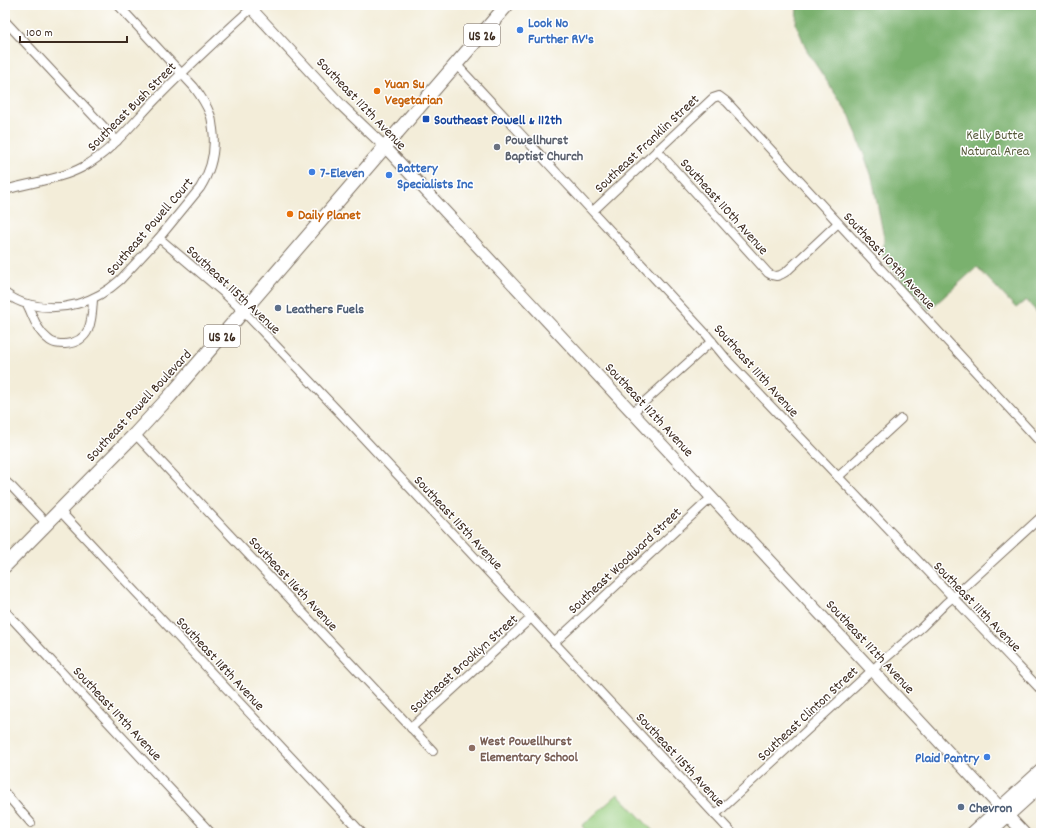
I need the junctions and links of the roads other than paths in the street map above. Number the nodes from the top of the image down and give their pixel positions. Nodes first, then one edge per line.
1 (118, 5) edge
2 (507, 5) edge
3 (250, 6) edge
4 (5, 21) edge
5 (456, 64) junction
6 (182, 74) junction
7 (720, 96) joint
8 (117, 141) junction
9 (385, 147) junction
10 (657, 150) junction
11 (5, 190) edge
12 (593, 211) junction
13 (838, 223) junction
14 (159, 238) junction
15 (5, 293) edge
16 (93, 299) junction
17 (27, 304) junction
18 (243, 311) junction
19 (712, 341) junction
20 (632, 413) junction
21 (901, 419) dead end
22 (135, 434) junction
23 (1041, 443) edge
24 (838, 477) junction
25 (5, 481) edge
26 (712, 497) junction
27 (60, 511) junction
28 (1041, 517) edge
29 (47, 524) junction
30 (5, 566) edge
31 (953, 597) junction
32 (5, 611) edge
33 (531, 618) junction
34 (554, 643) junction
35 (872, 670) junction
36 (1041, 690) edge
37 (411, 728) junction
38 (433, 752) dead end
39 (1041, 771) edge
40 (1041, 785) edge
41 (5, 793) edge
42 (1004, 812) junction
43 (715, 815) junction
44 (31, 823) dead end
45 (212, 833) edge
46 (362, 833) edge
47 (732, 833) edge
48 (973, 833) edge
49 (988, 833) edge
50 (1024, 833) edge

1 - 6 street, Southeast Powell Court
2 - 5 main road, Southeast Powell Boulevard / US 26
3 - 6 street, Southeast Bush Street
3 - 9 street, Southeast 112th Avenue
4 - 8 street
5 - 9 main road, Southeast Powell Boulevard / US 26
5 - 12 street, Southeast 111th Avenue
6 - 8 street, Southeast Bush Street
6 - 14 street, Southeast Powell Court
7 - 10 street, Southeast Franklin Street
7 - 13 street, Southeast 109th Avenue
8 - 11 street, Southeast Bush Street
9 - 18 main road, Southeast Powell Boulevard / US 26
9 - 20 main road, Southeast 112th Avenue
10 - 12 street, Southeast Franklin Street
10 - 13 street, Southeast 110th Avenue
12 - 19 street, Southeast 111th Avenue
13 - 23 street, Southeast 109th Avenue
14 - 16 street, Southeast Powell Court
14 - 18 street, Southeast 115th Avenue
15 - 17 street, Southeast Powell Court
16 - 17 street, Southeast Powell Court
16 - 17 street
18 - 22 main road, Southeast Powell Boulevard / US 26
18 - 33 street, Southeast 115th Avenue
19 - 20 street
19 - 24 street, Southeast 111th Avenue
20 - 26 main road, Southeast 112th Avenue
21 - 24 street
22 - 27 main road, Southeast Powell Boulevard / US 26
22 - 37 street, Southeast 116th Avenue
24 - 31 street, Southeast 111th Avenue
25 - 29 street
26 - 34 street, Southeast Woodward Street
26 - 35 main road, Southeast 112th Avenue
27 - 29 main road, Southeast Powell Boulevard / US 26
27 - 46 street, Southeast 118th Avenue
28 - 31 street, Southeast Clinton Street
29 - 30 main road, Southeast Powell Boulevard / US 26
31 - 35 street, Southeast Clinton Street
31 - 36 street, Southeast 111th Avenue
32 - 45 street, Southeast 119th Avenue
33 - 34 street, Southeast 115th Avenue
33 - 37 street, Southeast Brooklyn Street
34 - 43 street, Southeast 115th Avenue
35 - 42 main road, Southeast 112th Avenue
35 - 43 street, Southeast Clinton Street
37 - 38 street, Southeast 116th Avenue
39 - 42 main road
40 - 42 main road
41 - 44 street
42 - 48 main road
42 - 49 main road
42 - 50 main road, Southeast 112th Avenue
43 - 47 street, Southeast 115th Avenue

